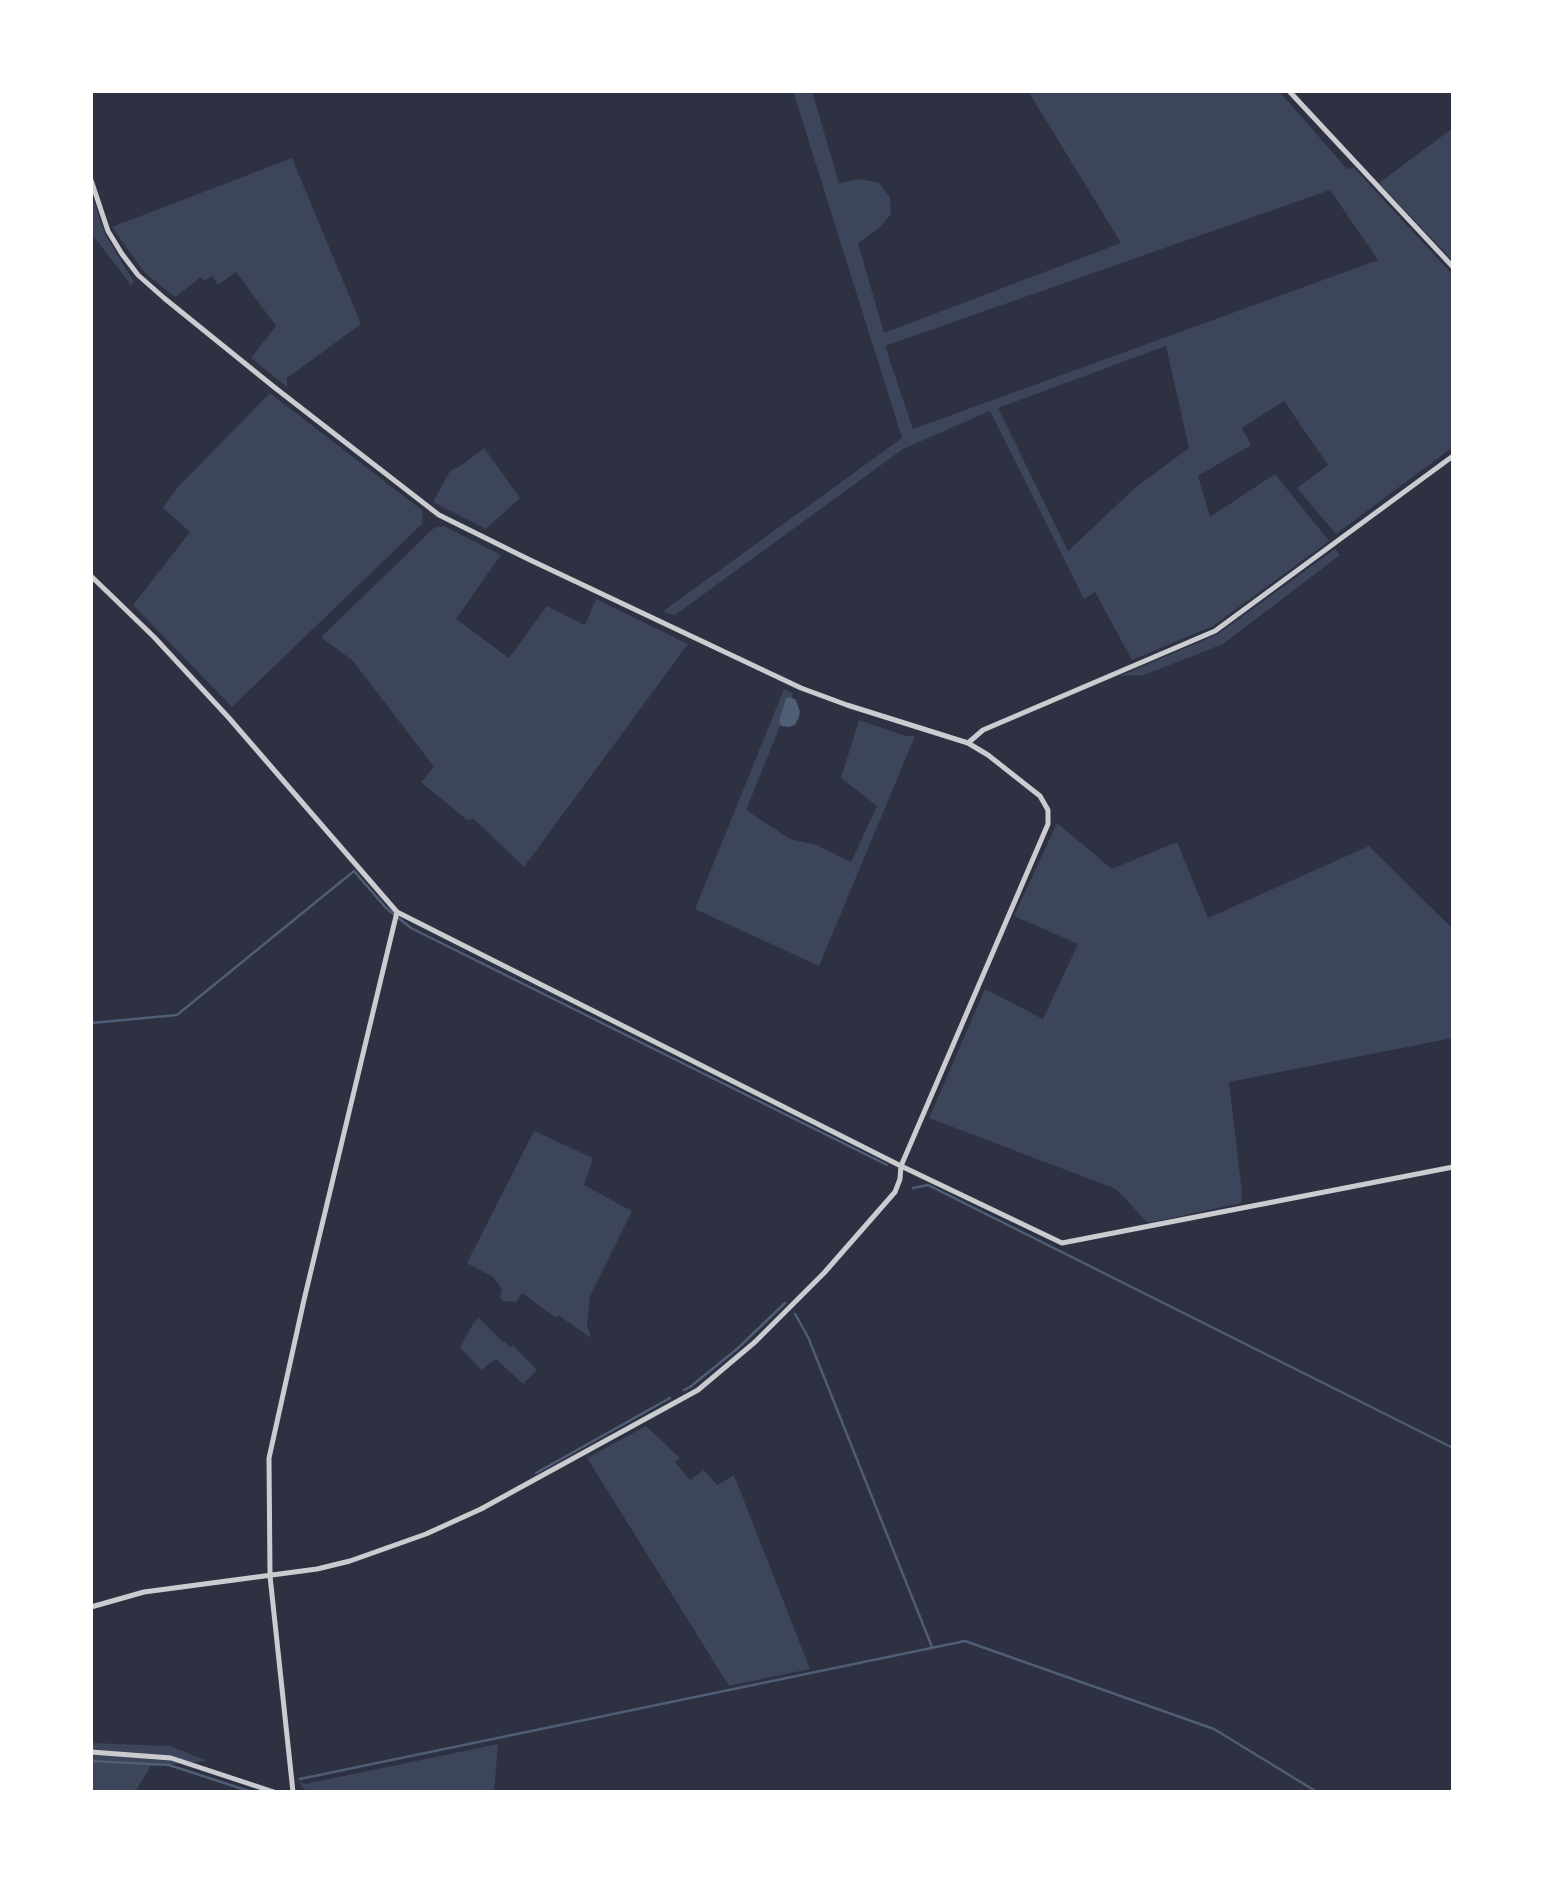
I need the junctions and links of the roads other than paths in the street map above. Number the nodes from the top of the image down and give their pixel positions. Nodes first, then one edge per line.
1 (1289, 91) edge
2 (91, 180) edge
3 (1453, 267) edge
4 (1453, 456) edge
5 (91, 576) edge
6 (968, 743) junction
7 (397, 912) junction
8 (901, 1166) junction
9 (1453, 1167) edge
10 (270, 1576) junction
11 (91, 1607) edge
12 (91, 1752) edge
13 (274, 1792) edge
14 (293, 1792) edge

1 - 3 street
2 - 6 street
4 - 6 street
5 - 7 street
6 - 8 street
7 - 8 street
7 - 10 street
8 - 9 street
8 - 10 street
10 - 11 street
10 - 14 street
12 - 13 street

